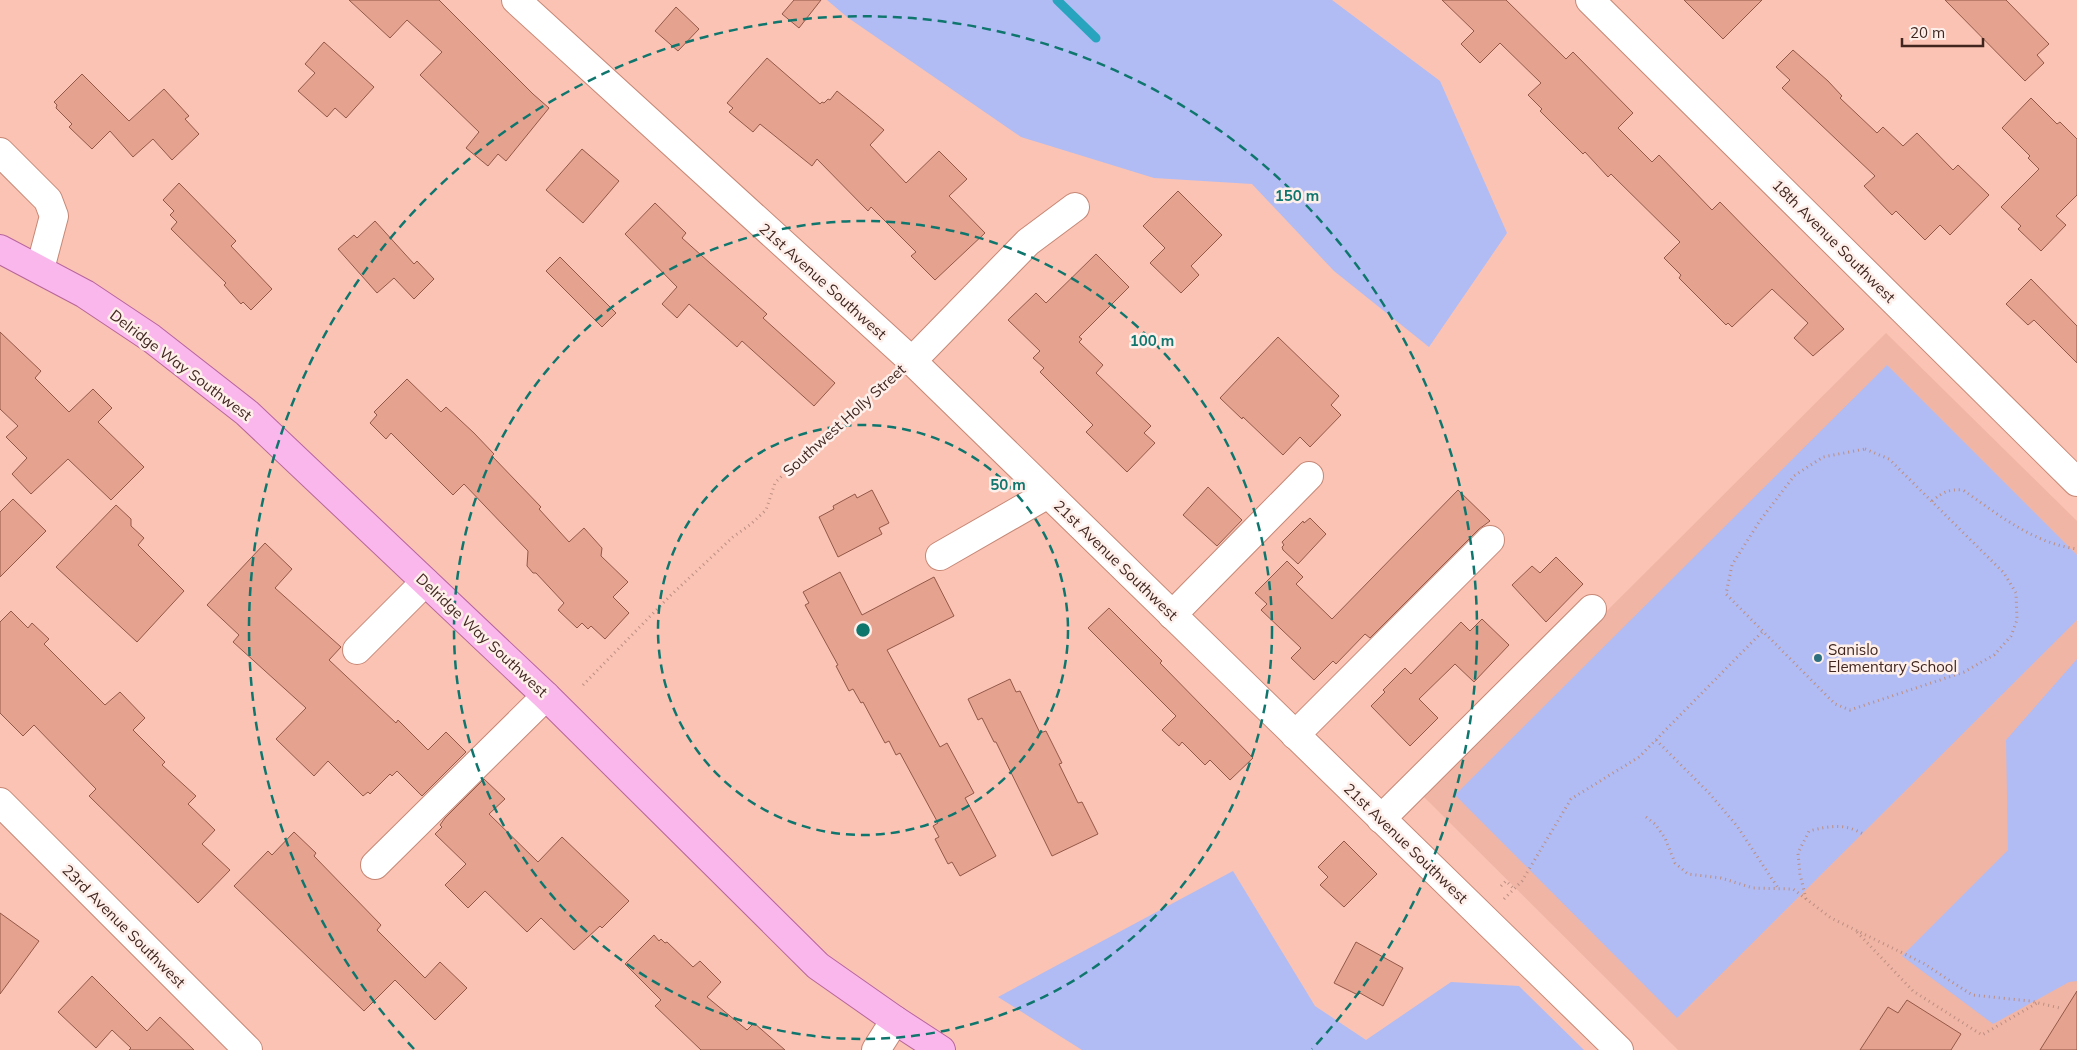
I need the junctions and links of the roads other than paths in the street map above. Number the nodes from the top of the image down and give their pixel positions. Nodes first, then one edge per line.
1 (516, 0) edge
2 (1590, 0) edge
3 (0, 152) edge
4 (1075, 207) dead end
5 (0, 249) edge
6 (40, 269) junction
7 (912, 361) junction
8 (1309, 476) dead end
9 (2077, 482) edge
10 (1048, 494) junction
11 (1490, 540) dead end
12 (940, 556) dead end
13 (425, 582) junction
14 (1592, 609) dead end
15 (1172, 615) junction
16 (357, 650) dead end
17 (546, 696) junction
18 (1295, 735) junction
19 (0, 802) edge
20 (1381, 819) junction
21 (376, 865) dead end
22 (895, 1020) junction
23 (248, 1050) edge
24 (876, 1050) edge
25 (941, 1050) edge
26 (1619, 1050) edge

1 - 7 street, 21st Avenue Southwest
2 - 9 street, 18th Avenue Southwest
3 - 6 street
4 - 7 street, Southwest Holly Street
5 - 6 main road, Delridge Way Southwest
6 - 13 main road, Delridge Way Southwest
7 - 10 street, 21st Avenue Southwest
8 - 15 street
10 - 12 street
10 - 15 street, 21st Avenue Southwest
11 - 18 street
13 - 16 street
13 - 17 main road, Delridge Way Southwest
14 - 20 street
15 - 18 street, 21st Avenue Southwest
17 - 21 street
17 - 22 main road, Delridge Way Southwest
18 - 20 street, 21st Avenue Southwest
19 - 23 street, 23rd Avenue Southwest
20 - 26 street, 21st Avenue Southwest
22 - 24 street
22 - 25 main road, Delridge Way Southwest

